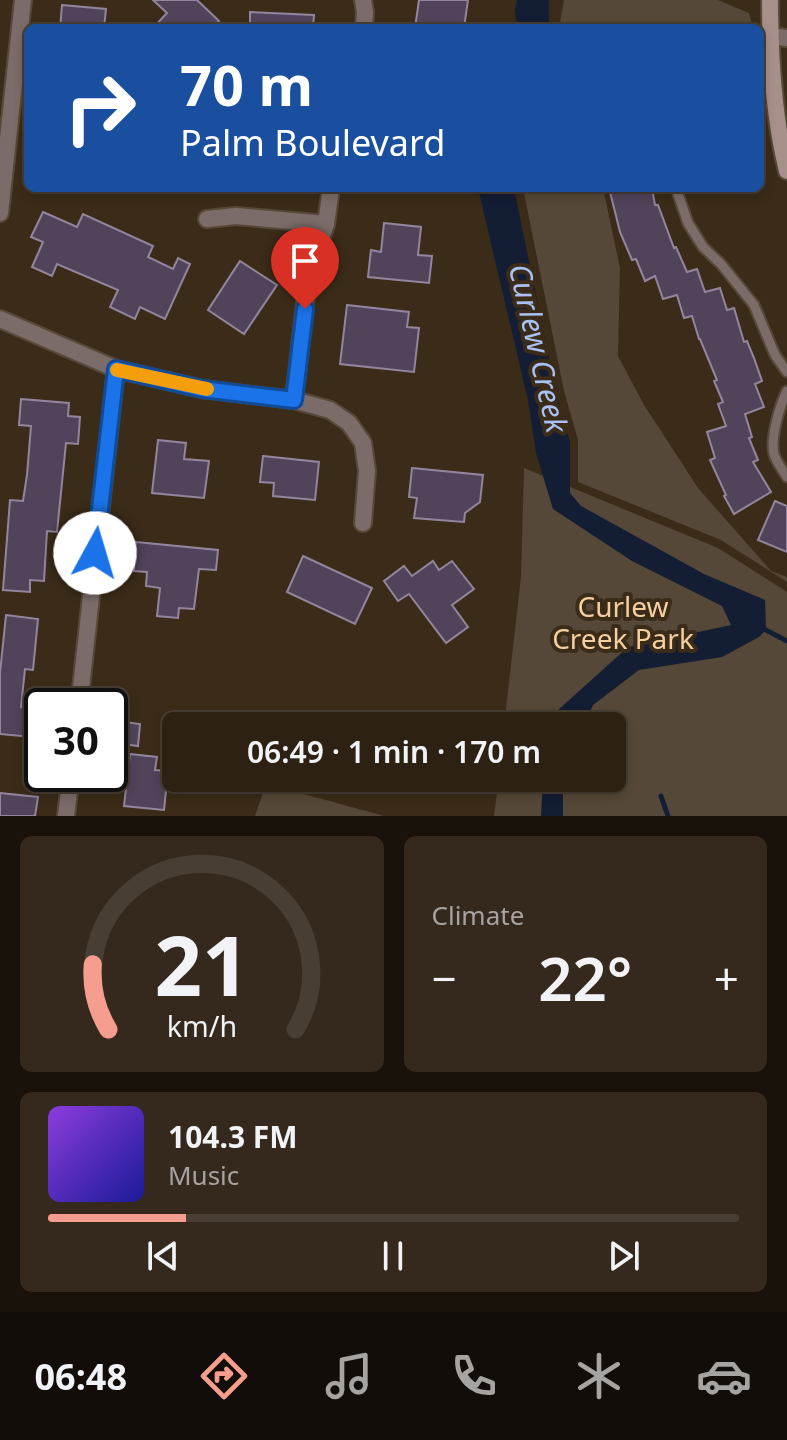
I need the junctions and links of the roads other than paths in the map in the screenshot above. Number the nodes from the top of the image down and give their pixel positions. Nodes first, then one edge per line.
1 (23, 0) edge
2 (363, 0) edge
3 (770, 0) edge
4 (364, 24) edge
5 (779, 37) edge
6 (787, 171) edge
7 (330, 192) edge
8 (678, 192) edge
9 (0, 213) edge
10 (207, 219) dead end
11 (326, 224) junction
12 (0, 319) edge
13 (116, 369) junction
14 (787, 372) edge
15 (787, 391) edge
16 (294, 400) junction
17 (787, 477) edge
18 (363, 523) dead end
19 (81, 688) edge
20 (69, 792) edge
21 (66, 816) edge

1 - 9 street
2 - 4 street
3 - 5 main road
5 - 6 main road
7 - 11 street
8 - 14 lane
10 - 11 street
11 - 16 street
12 - 13 street
13 - 16 street
13 - 19 street
15 - 17 lane
16 - 18 street
20 - 21 street

